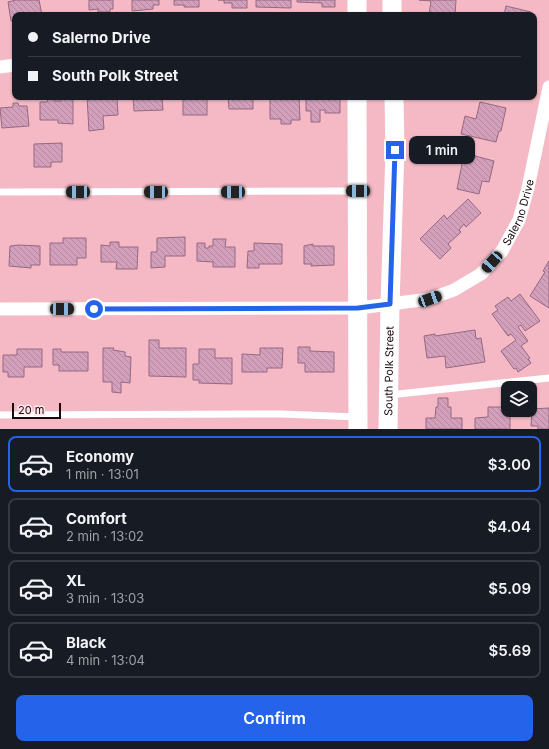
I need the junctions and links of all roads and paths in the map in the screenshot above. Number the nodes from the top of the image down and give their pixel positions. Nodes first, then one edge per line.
1 (357, 0) edge
2 (392, 0) edge
3 (357, 12) edge
4 (392, 12) edge
5 (12, 65) edge
6 (0, 67) edge
7 (549, 87) edge
8 (357, 100) edge
9 (394, 100) edge
10 (358, 191) junction
11 (0, 192) edge
12 (390, 304) junction
13 (358, 308) junction
14 (0, 309) edge
15 (549, 378) edge
16 (389, 395) junction
17 (0, 415) edge
18 (358, 423) edge
19 (388, 429) edge

1 - 3 main road
2 - 4 main road
5 - 6 street
7 - 12 street, Salerno Drive
8 - 10 main road
9 - 12 main road, South Polk Street
10 - 11 lane
10 - 13 main road
12 - 13 street, Salerno Drive
12 - 16 main road, South Polk Street
13 - 14 street, Salerno Drive
13 - 18 main road
15 - 16 lane
16 - 19 main road, South Polk Street
17 - 18 lane

